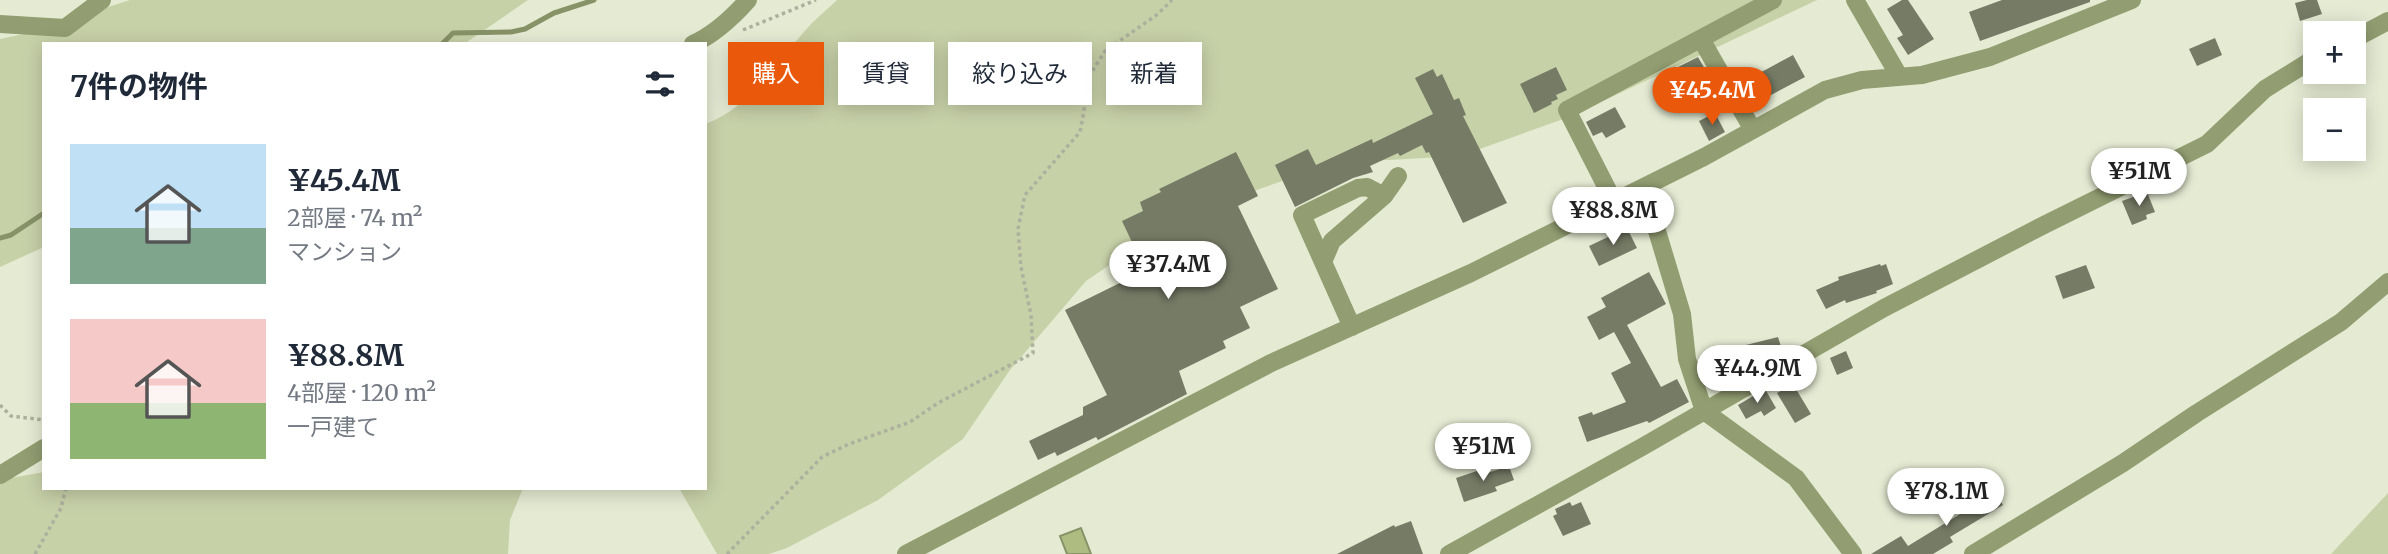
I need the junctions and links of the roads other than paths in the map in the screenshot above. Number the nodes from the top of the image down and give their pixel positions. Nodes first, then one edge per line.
1 (102, 0) edge
2 (748, 0) edge
3 (1773, 0) edge
4 (1855, 0) edge
5 (2132, 0) edge
6 (2388, 21) edge
7 (0, 24) edge
8 (2366, 33) edge
9 (1700, 38) junction
10 (697, 42) edge
11 (2303, 65) edge
12 (1899, 76) junction
13 (1753, 130) junction
14 (1398, 176) dead end
15 (1640, 189) junction
16 (1384, 196) junction
17 (1614, 202) junction
18 (1323, 262) junction
19 (2388, 282) edge
20 (1352, 327) junction
21 (1704, 411) junction
22 (42, 448) edge
23 (0, 475) edge
24 (906, 554) edge
25 (1449, 554) edge
26 (1853, 554) edge
27 (1973, 554) edge

1 - 7 street
2 - 10 street
3 - 9 street
4 - 12 street
5 - 12 street
6 - 8 street
9 - 13 street
9 - 17 street
11 - 21 street
12 - 13 street
13 - 15 street
14 - 16 street
15 - 17 street
15 - 21 street
16 - 18 street
16 - 18 street
17 - 20 street
18 - 20 street
19 - 27 street
20 - 24 street
21 - 25 street
21 - 26 street
22 - 23 street

